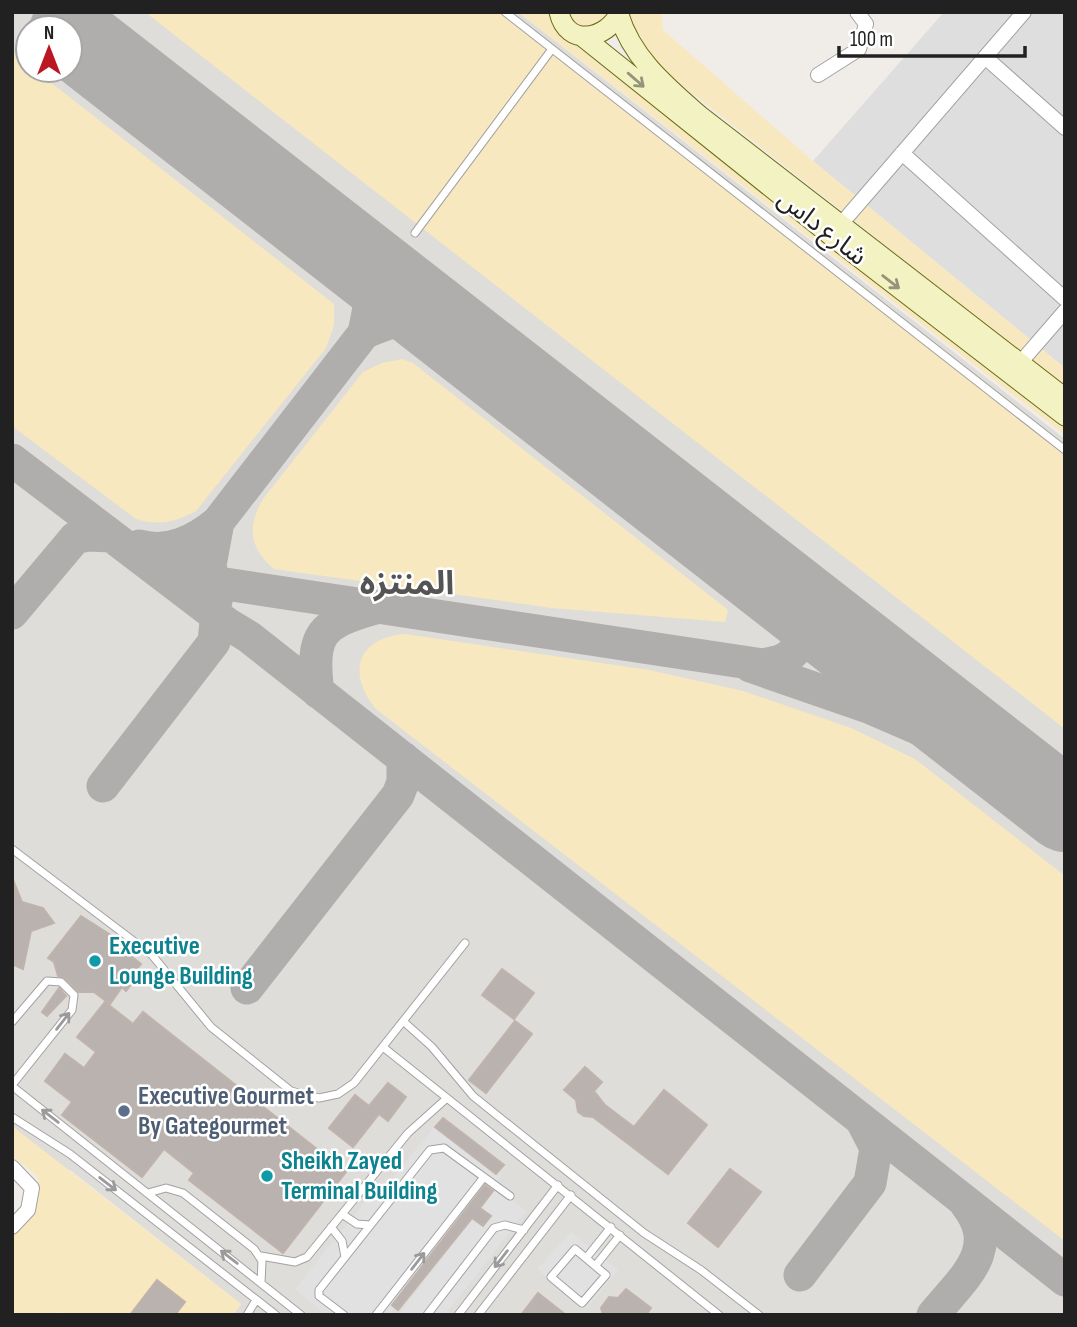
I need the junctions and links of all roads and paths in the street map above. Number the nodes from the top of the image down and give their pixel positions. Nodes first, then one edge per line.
1 (505, 12) edge
2 (857, 12) edge
3 (1024, 12) edge
4 (558, 14) edge
5 (620, 14) edge
6 (583, 37) junction
7 (552, 49) junction
8 (985, 57) junction
9 (818, 75) dead end
10 (1065, 128) edge
11 (902, 153) junction
12 (841, 224) junction
13 (415, 233) dead end
14 (1065, 299) edge
15 (1065, 311) edge
16 (1020, 363) junction
17 (1065, 398) edge
18 (1065, 416) edge
19 (1065, 450) edge
20 (12, 849) edge
21 (465, 943) dead end
22 (403, 1021) junction
23 (12, 1023) edge
24 (383, 1047) junction
25 (13, 1088) edge
26 (447, 1098) junction
27 (12, 1117) edge
28 (12, 1167) edge
29 (484, 1177) junction
30 (558, 1185) junction
31 (148, 1193) junction
32 (571, 1195) junction
33 (510, 1196) dead end
34 (342, 1214) junction
35 (370, 1225) junction
36 (12, 1227) edge
37 (331, 1227) junction
38 (611, 1227) junction
39 (524, 1230) junction
40 (620, 1235) junction
41 (261, 1256) junction
42 (345, 1257) junction
43 (587, 1257) junction
44 (596, 1265) junction
45 (261, 1283) junction
46 (256, 1300) junction
47 (247, 1315) edge
48 (276, 1315) edge
49 (301, 1315) edge
50 (344, 1315) edge
51 (376, 1315) edge
52 (427, 1315) edge
53 (458, 1315) edge
54 (478, 1315) edge
55 (719, 1315) edge
56 (759, 1315) edge

1 - 7 lane
2 - 9 street
3 - 8 street
4 - 6 street, شارع داس
5 - 6 street
5 - 12 street, شارع داس
6 -> 18 street, شارع داس
7 - 13 lane
7 - 19 lane
8 - 10 street
8 - 11 street
11 - 12 street
11 - 14 street
12 - 16 street, شارع داس
15 - 16 street
16 - 17 street, شارع داس
20 - 24 lane
21 - 22 lane
22 - 24 lane
22 - 56 lane
25 -> 23 lane
24 - 26 lane
31 -> 25 lane
26 - 30 lane
26 - 34 lane
27 -> 46 lane
28 - 36 street
29 - 33 lane
29 - 35 lane
51 -> 29 lane
30 - 32 lane
30 - 39 lane
31 - 41 lane
45 -> 31 lane
32 - 38 lane
32 - 54 lane
34 - 35 lane
34 - 37 lane
35 - 42 lane
37 - 41 lane
37 - 42 lane
38 - 40 lane
38 - 43 lane
39 - 52 lane
39 -> 53 lane
40 - 44 lane
40 - 55 lane
41 - 45 lane
42 - 50 lane
43 - 44 lane
43 - 44 lane
45 - 49 lane
46 - 47 lane
46 - 48 lane

